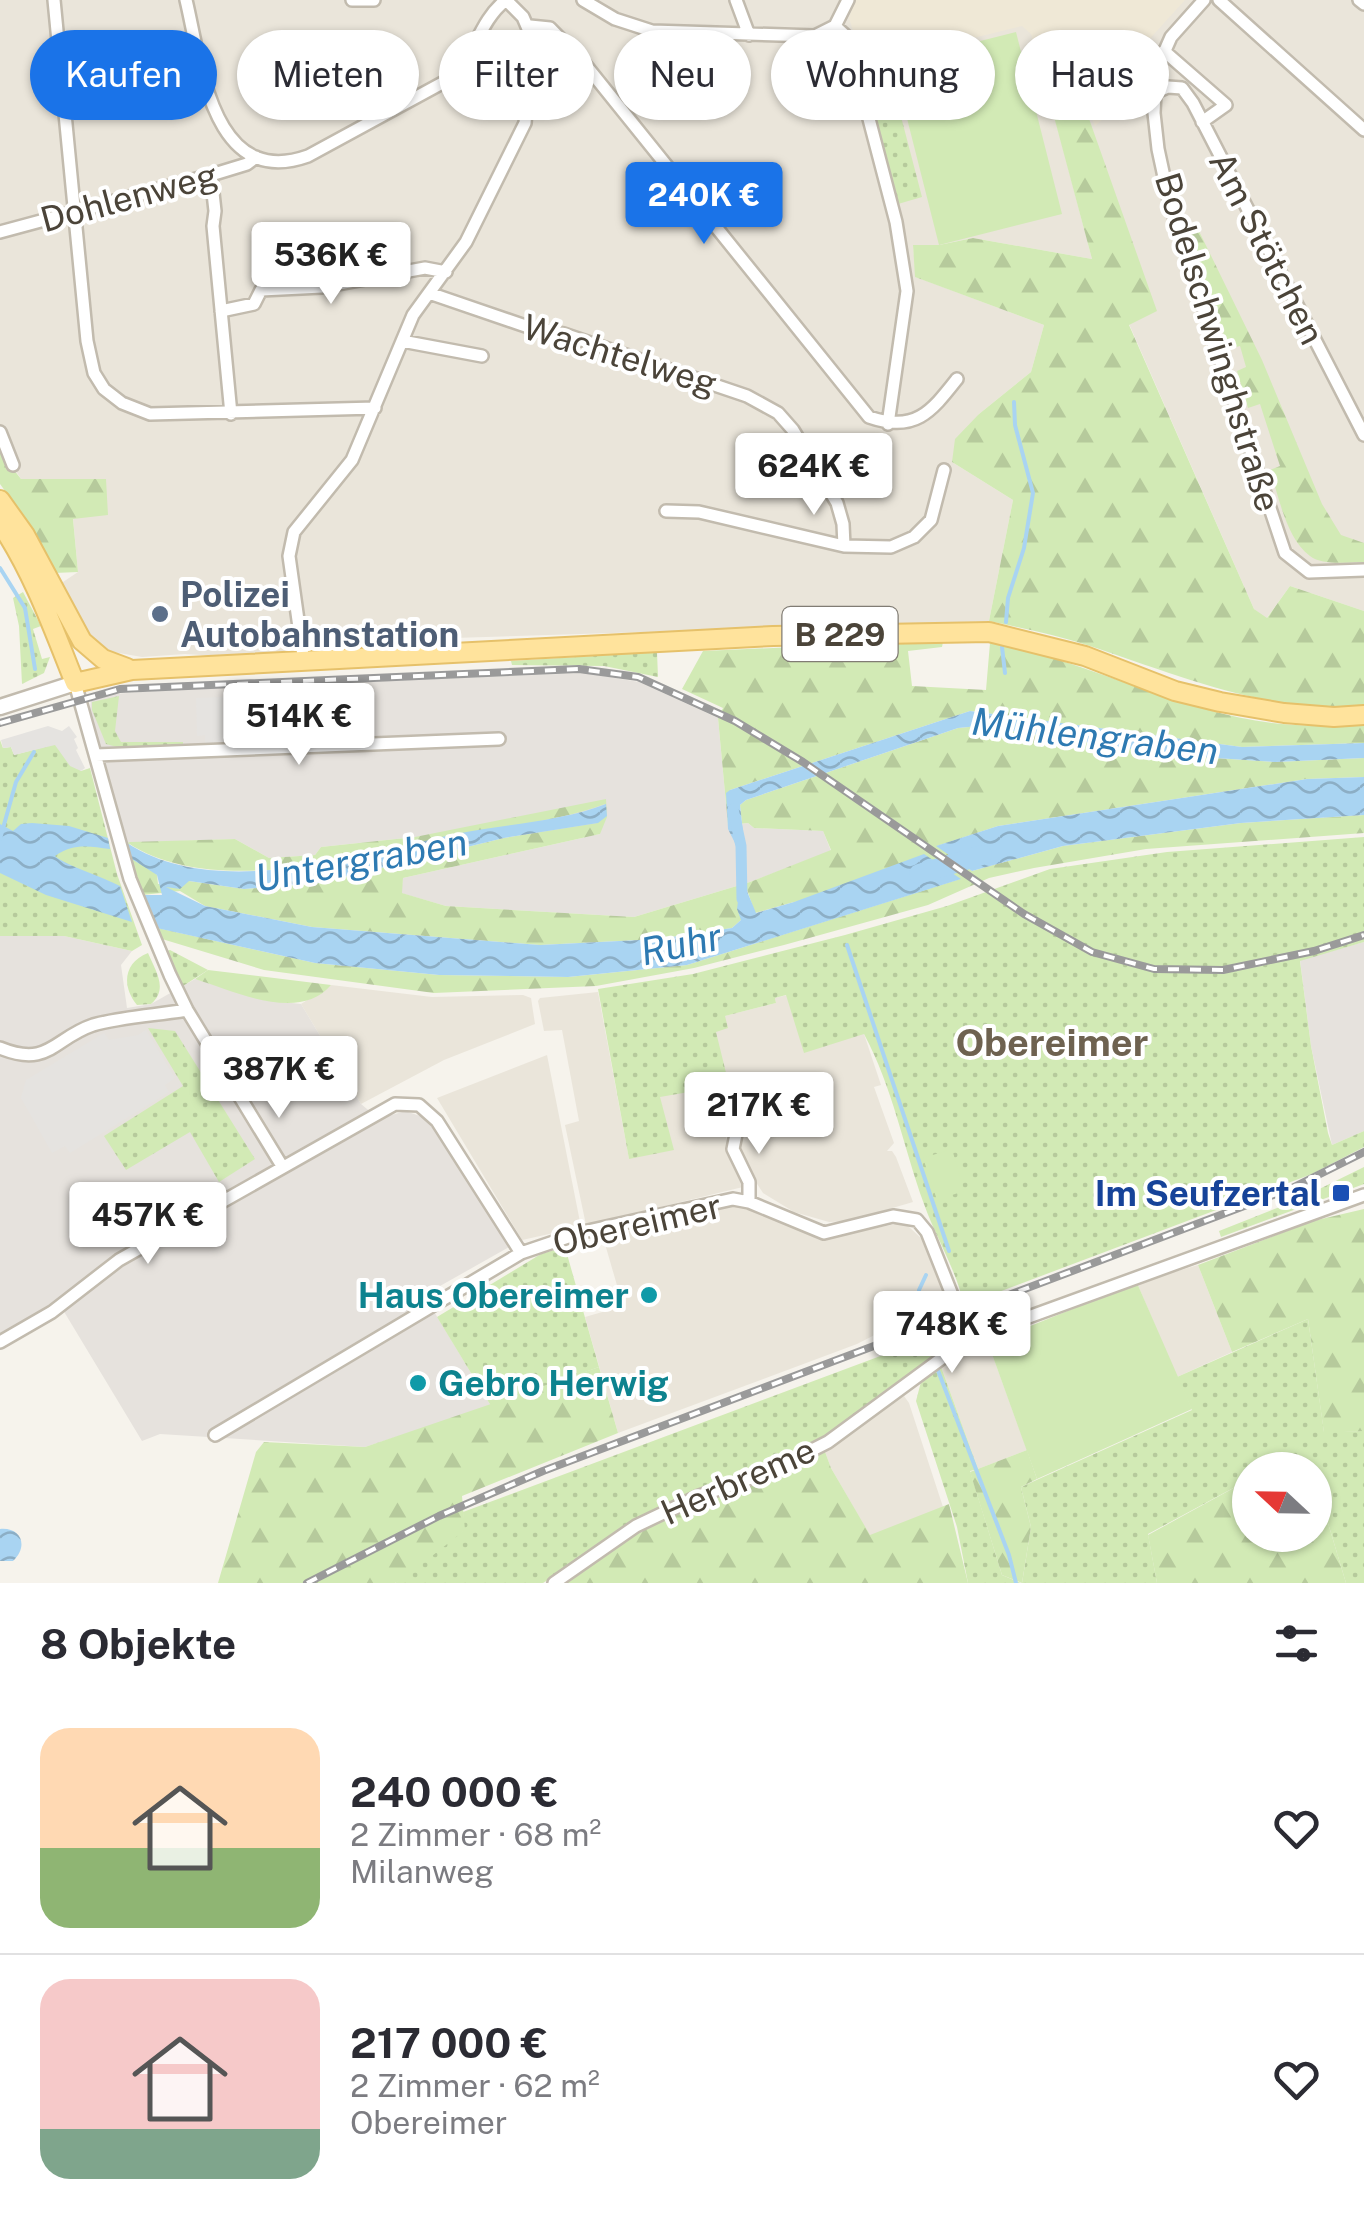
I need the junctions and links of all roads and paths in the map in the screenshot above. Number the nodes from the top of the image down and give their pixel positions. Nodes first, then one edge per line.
1 (54, 0) edge
2 (186, 0) edge
3 (352, 0) edge
4 (374, 0) edge
5 (506, 0) edge
6 (583, 0) edge
7 (736, 0) edge
8 (848, 0) edge
9 (1204, 0) edge
10 (1219, 0) edge
11 (530, 26) junction
12 (835, 26) junction
13 (649, 30) edge
14 (747, 30) edge
15 (751, 35) edge
16 (1169, 41) edge
17 (1169, 54) edge
18 (1169, 87) edge
19 (1156, 120) edge
20 (1202, 122) junction
21 (1364, 130) edge
22 (256, 157) junction
23 (211, 175) junction
24 (74, 212) junction
25 (0, 232) edge
26 (446, 272) junction
27 (429, 293) junction
28 (221, 311) junction
29 (402, 341) junction
30 (482, 356) dead end
31 (957, 379) dead end
32 (375, 408) junction
33 (230, 414) junction
34 (888, 424) junction
35 (0, 432) edge
36 (1364, 435) edge
37 (13, 464) dead end
38 (944, 470) dead end
39 (0, 500) edge
40 (666, 510) dead end
41 (0, 523) edge
42 (844, 546) junction
43 (1364, 570) edge
44 (82, 641) junction
45 (304, 663) junction
46 (132, 670) junction
47 (75, 682) junction
48 (0, 707) edge
49 (1364, 715) edge
50 (500, 739) dead end
51 (96, 755) junction
52 (187, 1010) junction
53 (0, 1048) edge
54 (742, 1105) dead end
55 (282, 1166) junction
56 (1364, 1194) edge
57 (749, 1202) junction
58 (521, 1253) junction
59 (958, 1310) tunnel mouth
60 (0, 1342) edge
61 (215, 1435) dead end
62 (554, 1583) edge

1 - 24 street
2 - 22 street
3 - 4 street
5 - 11 street
5 - 22 street
6 - 13 street
7 - 14 street
8 - 12 street
9 - 16 street, Bodelschwinghstraße
10 - 21 street
11 - 26 street
11 - 34 street
12 - 15 street
12 - 34 street
17 - 20 street
18 - 20 street, Am Stötchen
19 - 43 street, Bodelschwinghstraße
20 - 36 street, Am Stötchen
22 - 23 street, Dohlenweg
23 - 24 street, Dohlenweg
23 - 28 street
24 - 25 street, Dohlenweg
24 - 33 street
26 - 27 street
26 - 28 street
27 - 29 street
27 - 42 street, Wachtelweg
28 - 33 street
29 - 30 street
29 - 32 street
31 - 34 street
32 - 33 street
32 - 45 street
35 - 37 street
38 - 42 street
39 - 44 main road
40 - 42 street
41 - 47 main road
44 - 46 main road
44 - 47 main road
45 - 46 main road, B 229
45 - 49 main road, B 229
46 - 47 main road, B 229
47 - 48 street
47 - 51 street
50 - 51 street
51 - 52 street
52 - 53 street
52 - 55 street
54 - 57 street, Obereimer
55 - 58 street
55 - 60 street
56 - 62 street, Herbreme
57 - 58 street, Obereimer
57 - 59 street, Obereimer
58 - 61 street, Obereimer

